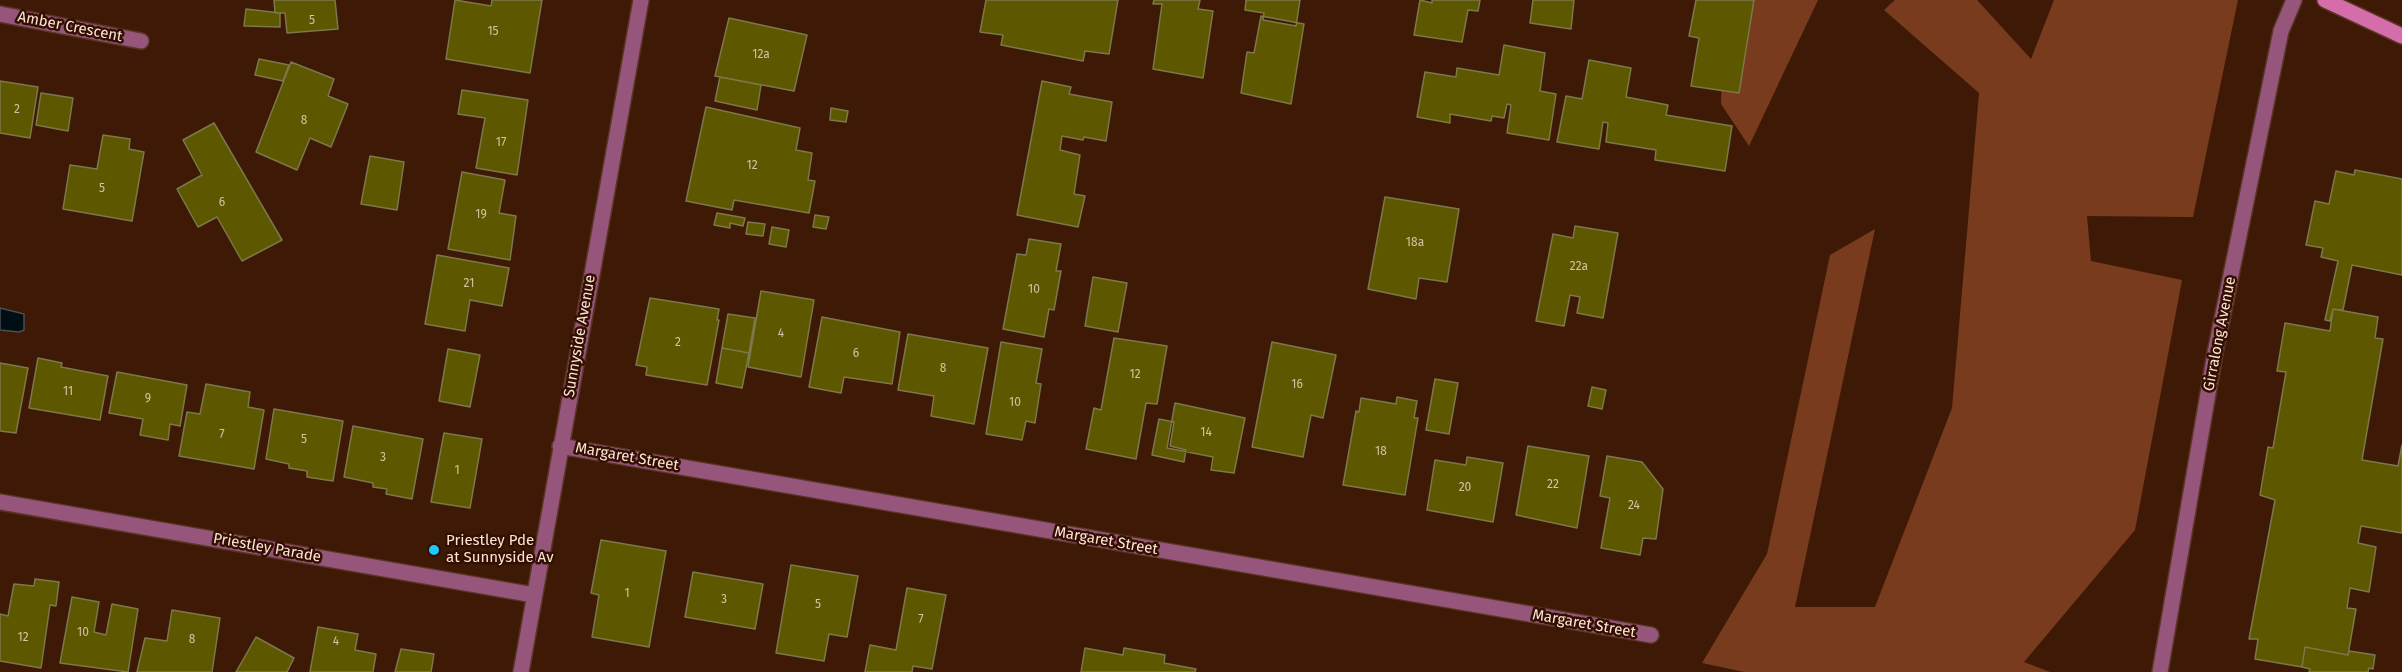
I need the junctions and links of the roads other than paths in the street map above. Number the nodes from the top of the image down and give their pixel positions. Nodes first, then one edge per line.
1 (640, 0) edge
2 (2294, 0) edge
3 (2325, 0) edge
4 (0, 14) edge
5 (2402, 36) edge
6 (141, 41) dead end
7 (560, 446) junction
8 (0, 502) edge
9 (534, 595) junction
10 (1651, 635) dead end
11 (521, 672) edge
12 (2160, 672) edge

1 - 7 street, Sunnyside Avenue
2 - 12 street, Girralong Avenue
3 - 5 main road
4 - 6 street, Amber Crescent
7 - 9 street, Sunnyside Avenue
7 - 10 street, Margaret Street
8 - 9 street, Priestley Parade
9 - 11 street, Sunnyside Avenue

